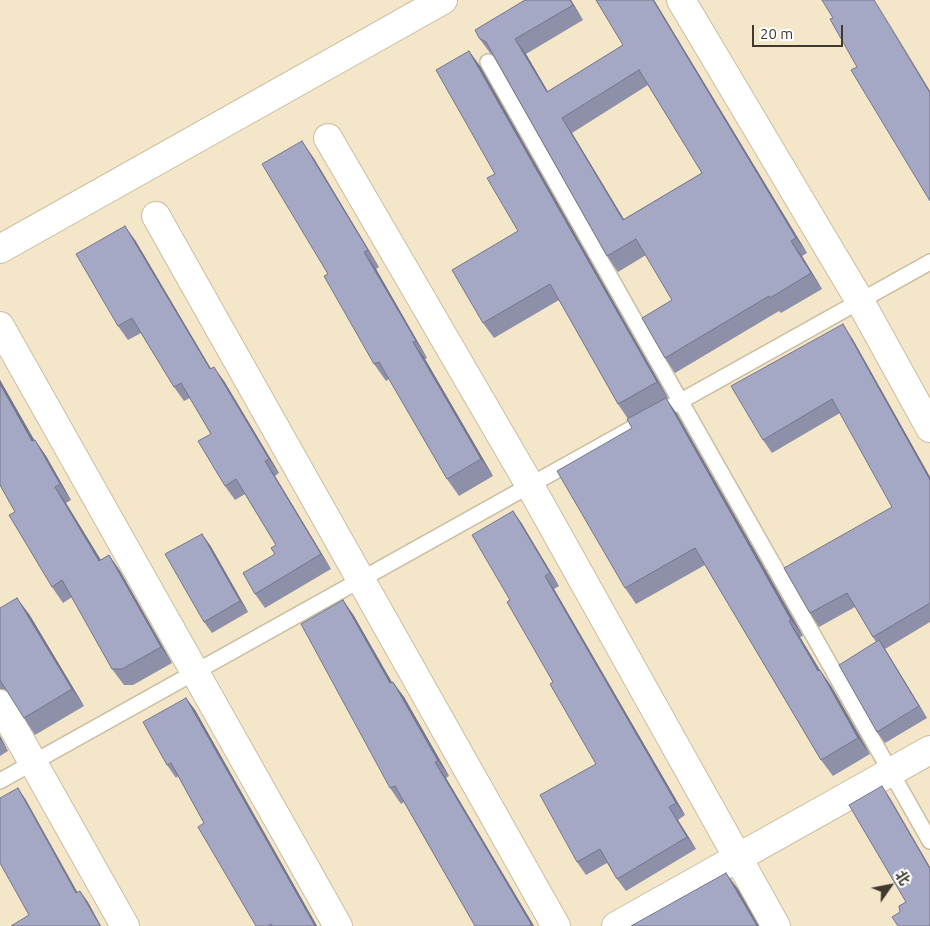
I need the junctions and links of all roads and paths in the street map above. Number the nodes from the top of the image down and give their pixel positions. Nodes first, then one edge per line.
1 (443, 0) edge
2 (681, 0) edge
3 (488, 62) edge
4 (328, 138) dead end
5 (156, 216) dead end
6 (0, 249) edge
7 (930, 262) edge
8 (860, 301) junction
9 (0, 326) edge
10 (681, 401) junction
11 (930, 428) edge
12 (530, 485) junction
13 (361, 580) junction
14 (195, 672) junction
15 (0, 704) edge
16 (930, 750) edge
17 (33, 762) junction
18 (891, 772) junction
19 (0, 781) edge
20 (930, 841) edge
21 (738, 858) junction
22 (125, 926) edge
23 (338, 926) edge
24 (556, 926) edge
25 (616, 926) edge
26 (776, 926) edge

1 - 6 street
2 - 8 street
3 - 10 lane
4 - 12 street
5 - 13 street
7 - 8 lane
8 - 10 lane
8 - 11 street
9 - 14 street
10 - 12 lane
10 - 18 lane
12 - 13 lane
12 - 21 street
13 - 14 lane
13 - 24 street
14 - 17 lane
14 - 23 street
15 - 17 street
16 - 18 street
17 - 19 lane
17 - 22 street
18 - 20 lane
18 - 21 street
21 - 25 street
21 - 26 street

